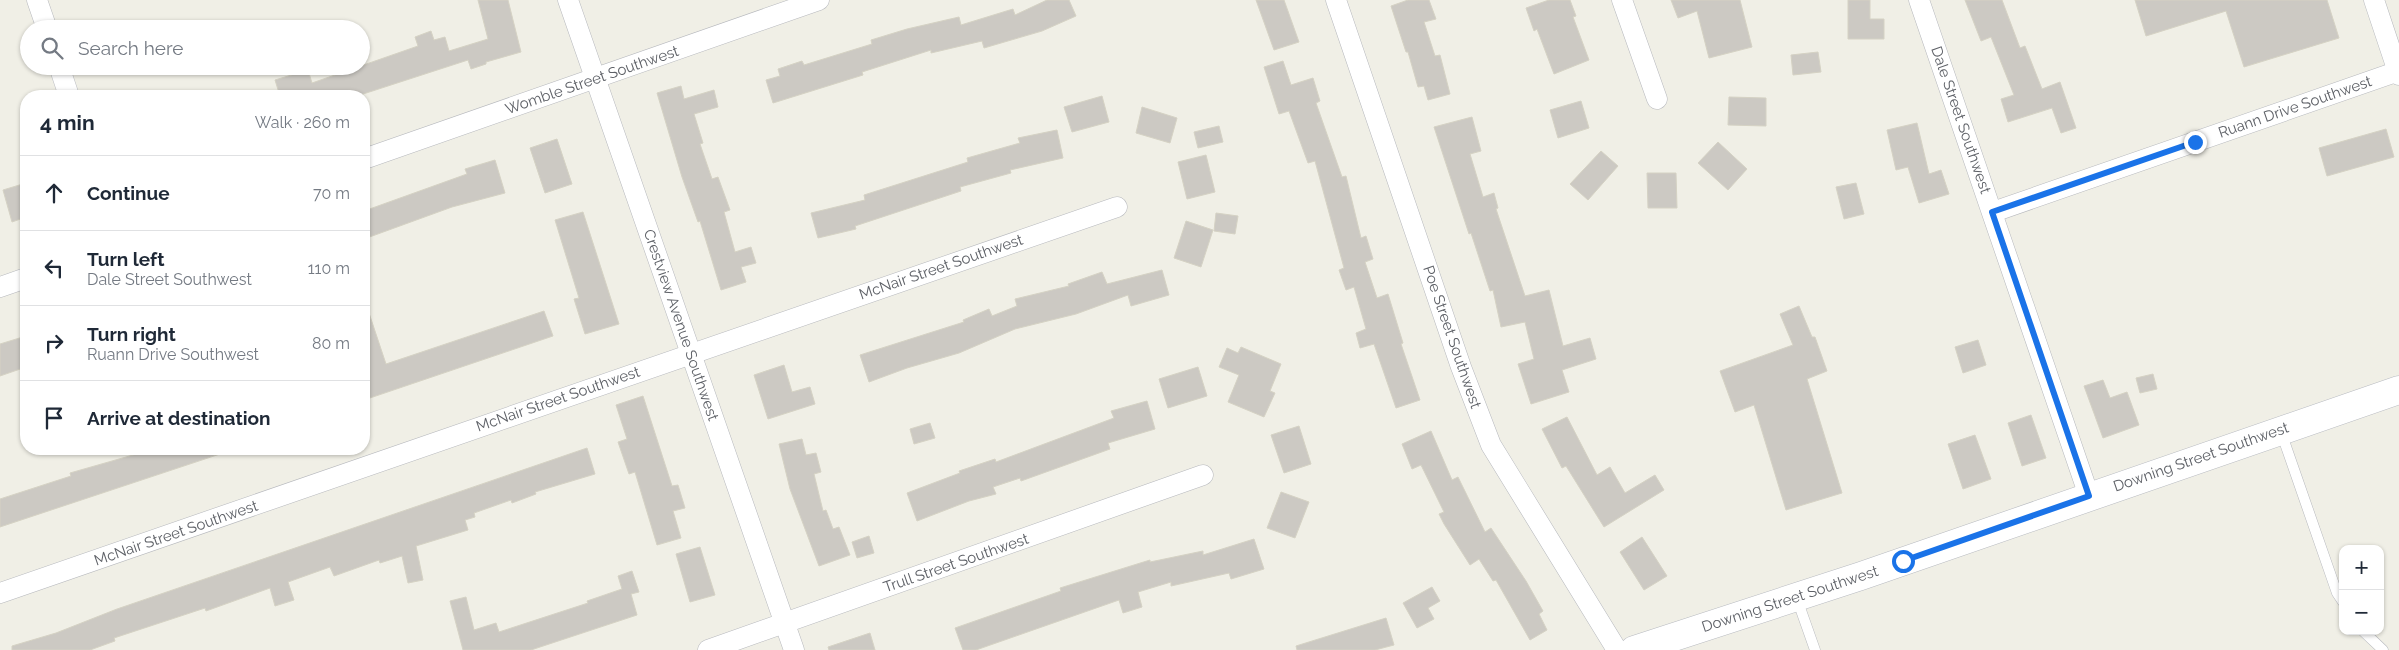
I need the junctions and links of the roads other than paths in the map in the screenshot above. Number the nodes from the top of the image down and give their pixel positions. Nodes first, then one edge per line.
1 (37, 0) edge
2 (568, 0) edge
3 (819, 0) edge
4 (1336, 0) edge
5 (1622, 0) edge
6 (1919, 0) edge
7 (2374, 0) edge
8 (43, 20) edge
9 (2399, 72) edge
10 (62, 75) edge
11 (595, 79) junction
12 (68, 90) edge
13 (1657, 99) dead end
14 (370, 157) edge
15 (1117, 207) dead end
16 (1992, 212) junction
17 (20, 280) edge
18 (0, 287) edge
19 (690, 354) junction
20 (2399, 390) edge
21 (2280, 430) junction
22 (1204, 475) dead end
23 (2089, 496) junction
24 (0, 593) edge
25 (2339, 596) edge
26 (1796, 597) junction
27 (785, 623) junction
28 (2367, 635) edge
29 (708, 650) edge
30 (794, 650) edge
31 (1617, 650) edge
32 (1634, 650) edge
33 (1814, 650) edge
34 (2383, 650) edge

1 - 8 street
2 - 11 street, Crestview Avenue Southwest
3 - 11 street, Womble Street Southwest
4 - 31 street, Poe Street Southwest
5 - 13 street
6 - 16 street, Dale Street Southwest
7 - 9 street
9 - 16 street, Ruann Drive Southwest
10 - 12 street
11 - 14 street, Womble Street Southwest
11 - 19 street, Crestview Avenue Southwest
15 - 19 street, McNair Street Southwest
16 - 23 street, Dale Street Southwest
17 - 18 street
19 - 24 street, McNair Street Southwest
19 - 27 street, Crestview Avenue Southwest
20 - 21 street, Downing Street Southwest
21 - 23 street, Downing Street Southwest
21 - 25 lane
22 - 27 street, Trull Street Southwest
23 - 26 street, Downing Street Southwest
26 - 32 street, Downing Street Southwest
26 - 33 lane
27 - 29 street, Trull Street Southwest
27 - 30 street, Crestview Avenue Southwest
28 - 34 lane

